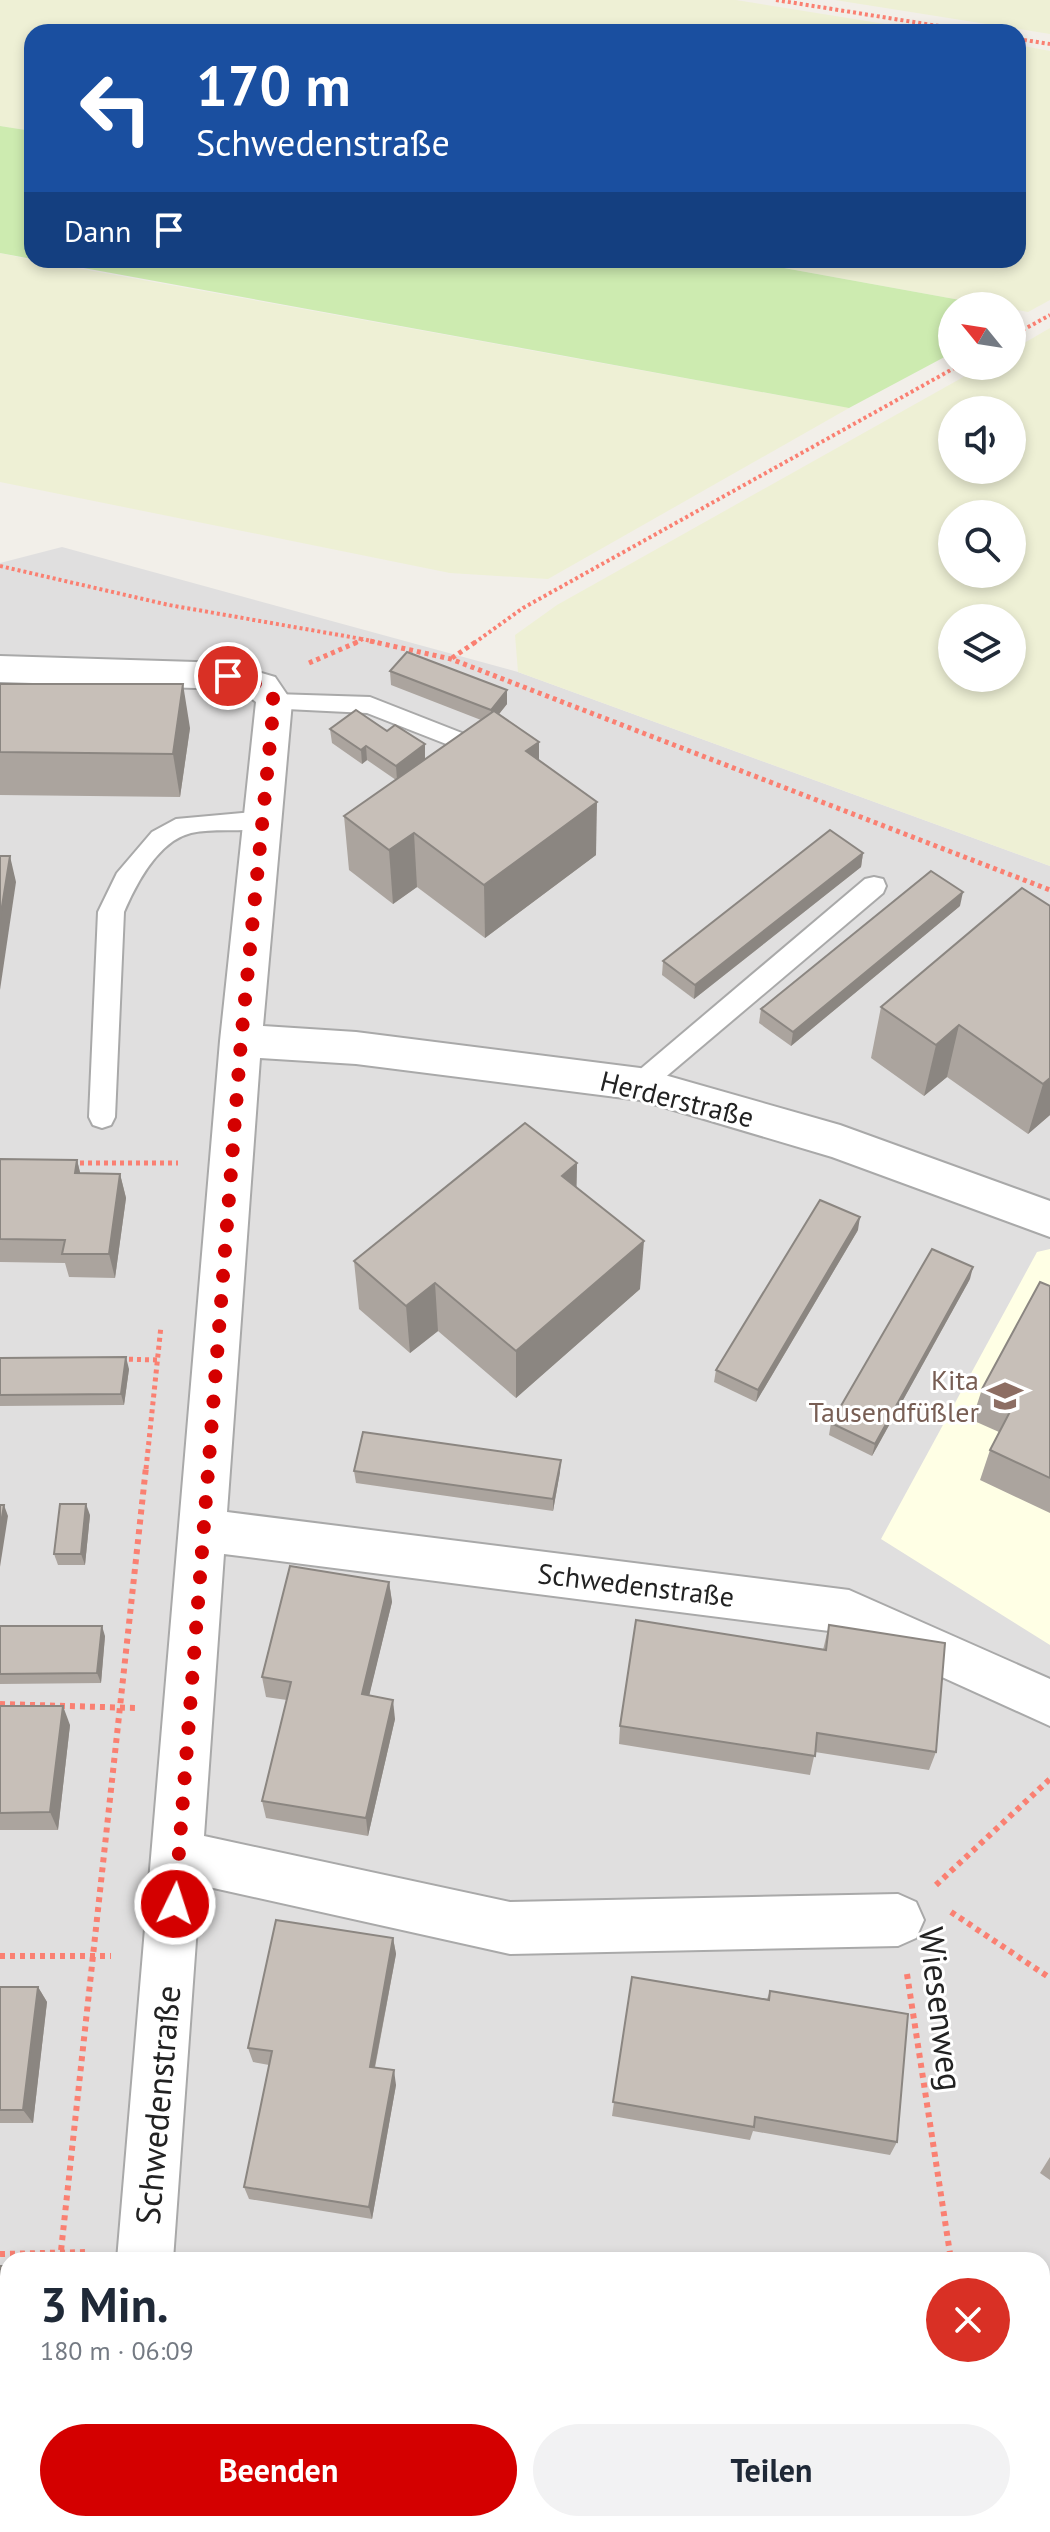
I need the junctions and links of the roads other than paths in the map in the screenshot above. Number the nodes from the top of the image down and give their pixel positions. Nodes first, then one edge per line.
1 (0, 669) edge
2 (267, 693) junction
3 (459, 741) edge
4 (263, 820) junction
5 (874, 886) dead end
6 (241, 1041) junction
7 (640, 1084) junction
8 (102, 1117) dead end
9 (1050, 1219) edge
10 (204, 1530) junction
11 (1050, 1703) edge
12 (178, 1855) junction
13 (912, 1907) road end
14 (145, 2252) edge

1 - 2 street
2 - 3 lane
2 - 4 street, Schwedenstraße
4 - 6 street, Schwedenstraße
4 - 8 lane
5 - 7 lane
6 - 7 street, Herderstraße
6 - 10 street, Schwedenstraße
7 - 9 street, Herderstraße
10 - 11 street, Schwedenstraße
10 - 12 street, Schwedenstraße
12 - 13 street
12 - 14 street, Schwedenstraße

